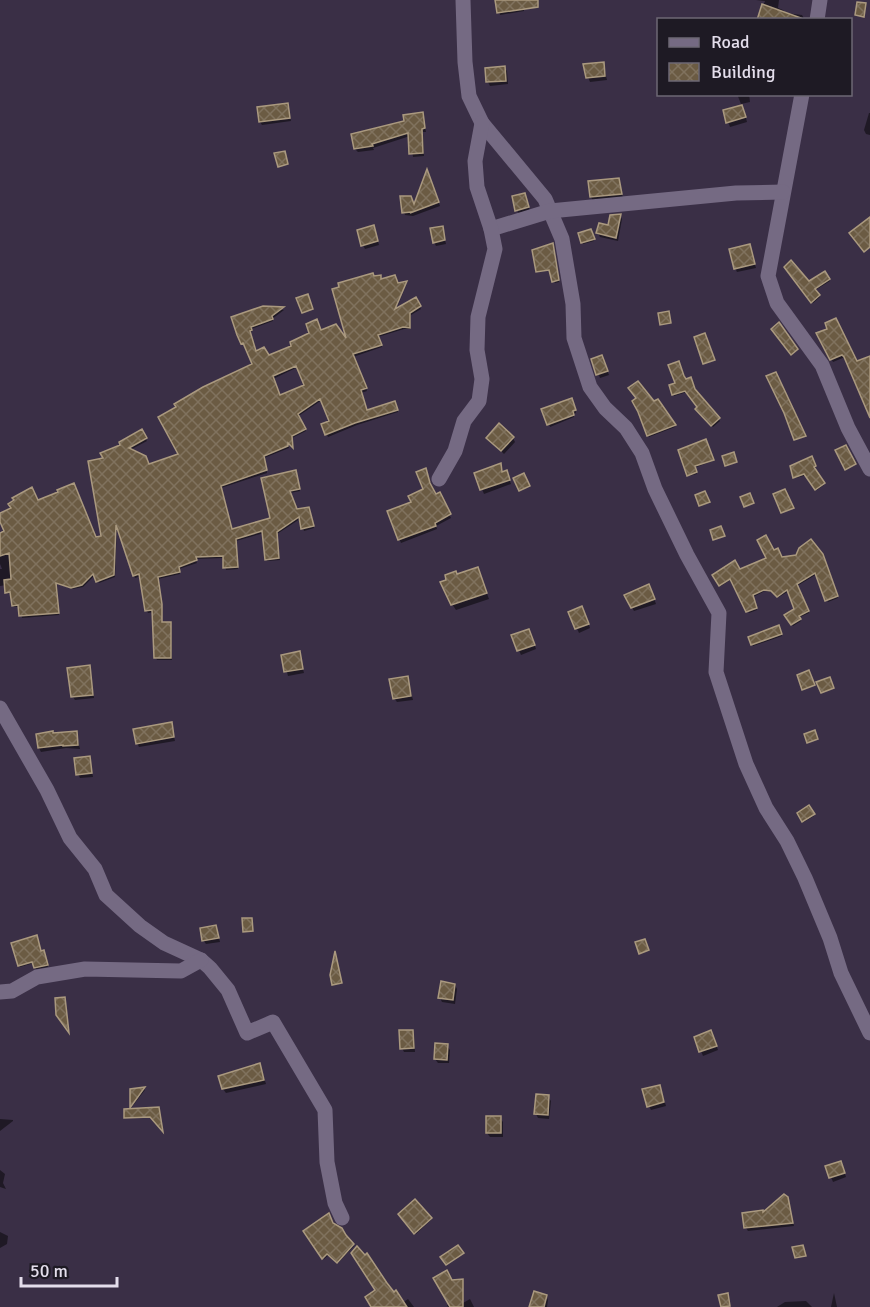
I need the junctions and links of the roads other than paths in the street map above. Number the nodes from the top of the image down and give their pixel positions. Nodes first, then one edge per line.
1 (463, 0) edge
2 (820, 0) edge
3 (817, 18) edge
4 (802, 96) edge
5 (482, 123) junction
6 (783, 192) junction
7 (550, 211) junction
8 (491, 230) junction
9 (870, 469) edge
10 (439, 479) dead end
11 (0, 708) edge
12 (201, 960) junction
13 (0, 992) edge
14 (870, 1033) edge
15 (342, 1218) dead end

1 - 5 street
2 - 3 street
4 - 6 street
5 - 7 street
5 - 8 street
6 - 7 street
6 - 9 street
7 - 8 street
7 - 14 street
8 - 10 street
11 - 12 street
12 - 13 street
12 - 15 street

